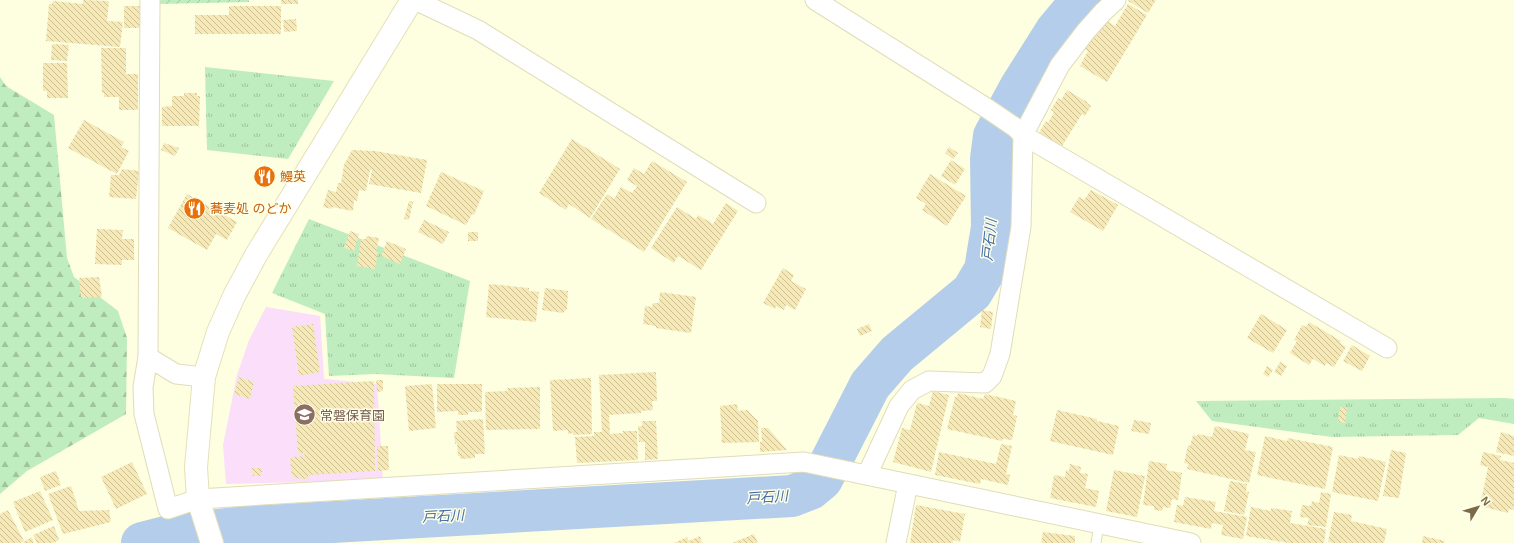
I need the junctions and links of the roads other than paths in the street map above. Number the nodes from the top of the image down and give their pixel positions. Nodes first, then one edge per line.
1 (150, 0) edge
2 (412, 0) edge
3 (415, 0) edge
4 (815, 0) edge
5 (1116, 0) edge
6 (1020, 131) junction
7 (756, 204) dead end
8 (1387, 348) dead end
9 (148, 357) junction
10 (204, 377) junction
11 (862, 474) junction
12 (908, 484) junction
13 (199, 505) junction
14 (1099, 524) junction
15 (212, 543) edge
16 (896, 543) edge
17 (1096, 543) edge
18 (1191, 543) edge

1 - 9 street
2 - 10 street
3 - 7 street
4 - 6 street
5 - 6 street
6 - 8 street
6 - 11 street
9 - 10 street
9 - 13 street
10 - 13 street
11 - 12 street
11 - 13 street
12 - 14 street
12 - 16 street
13 - 15 street
14 - 17 lane
14 - 18 street

